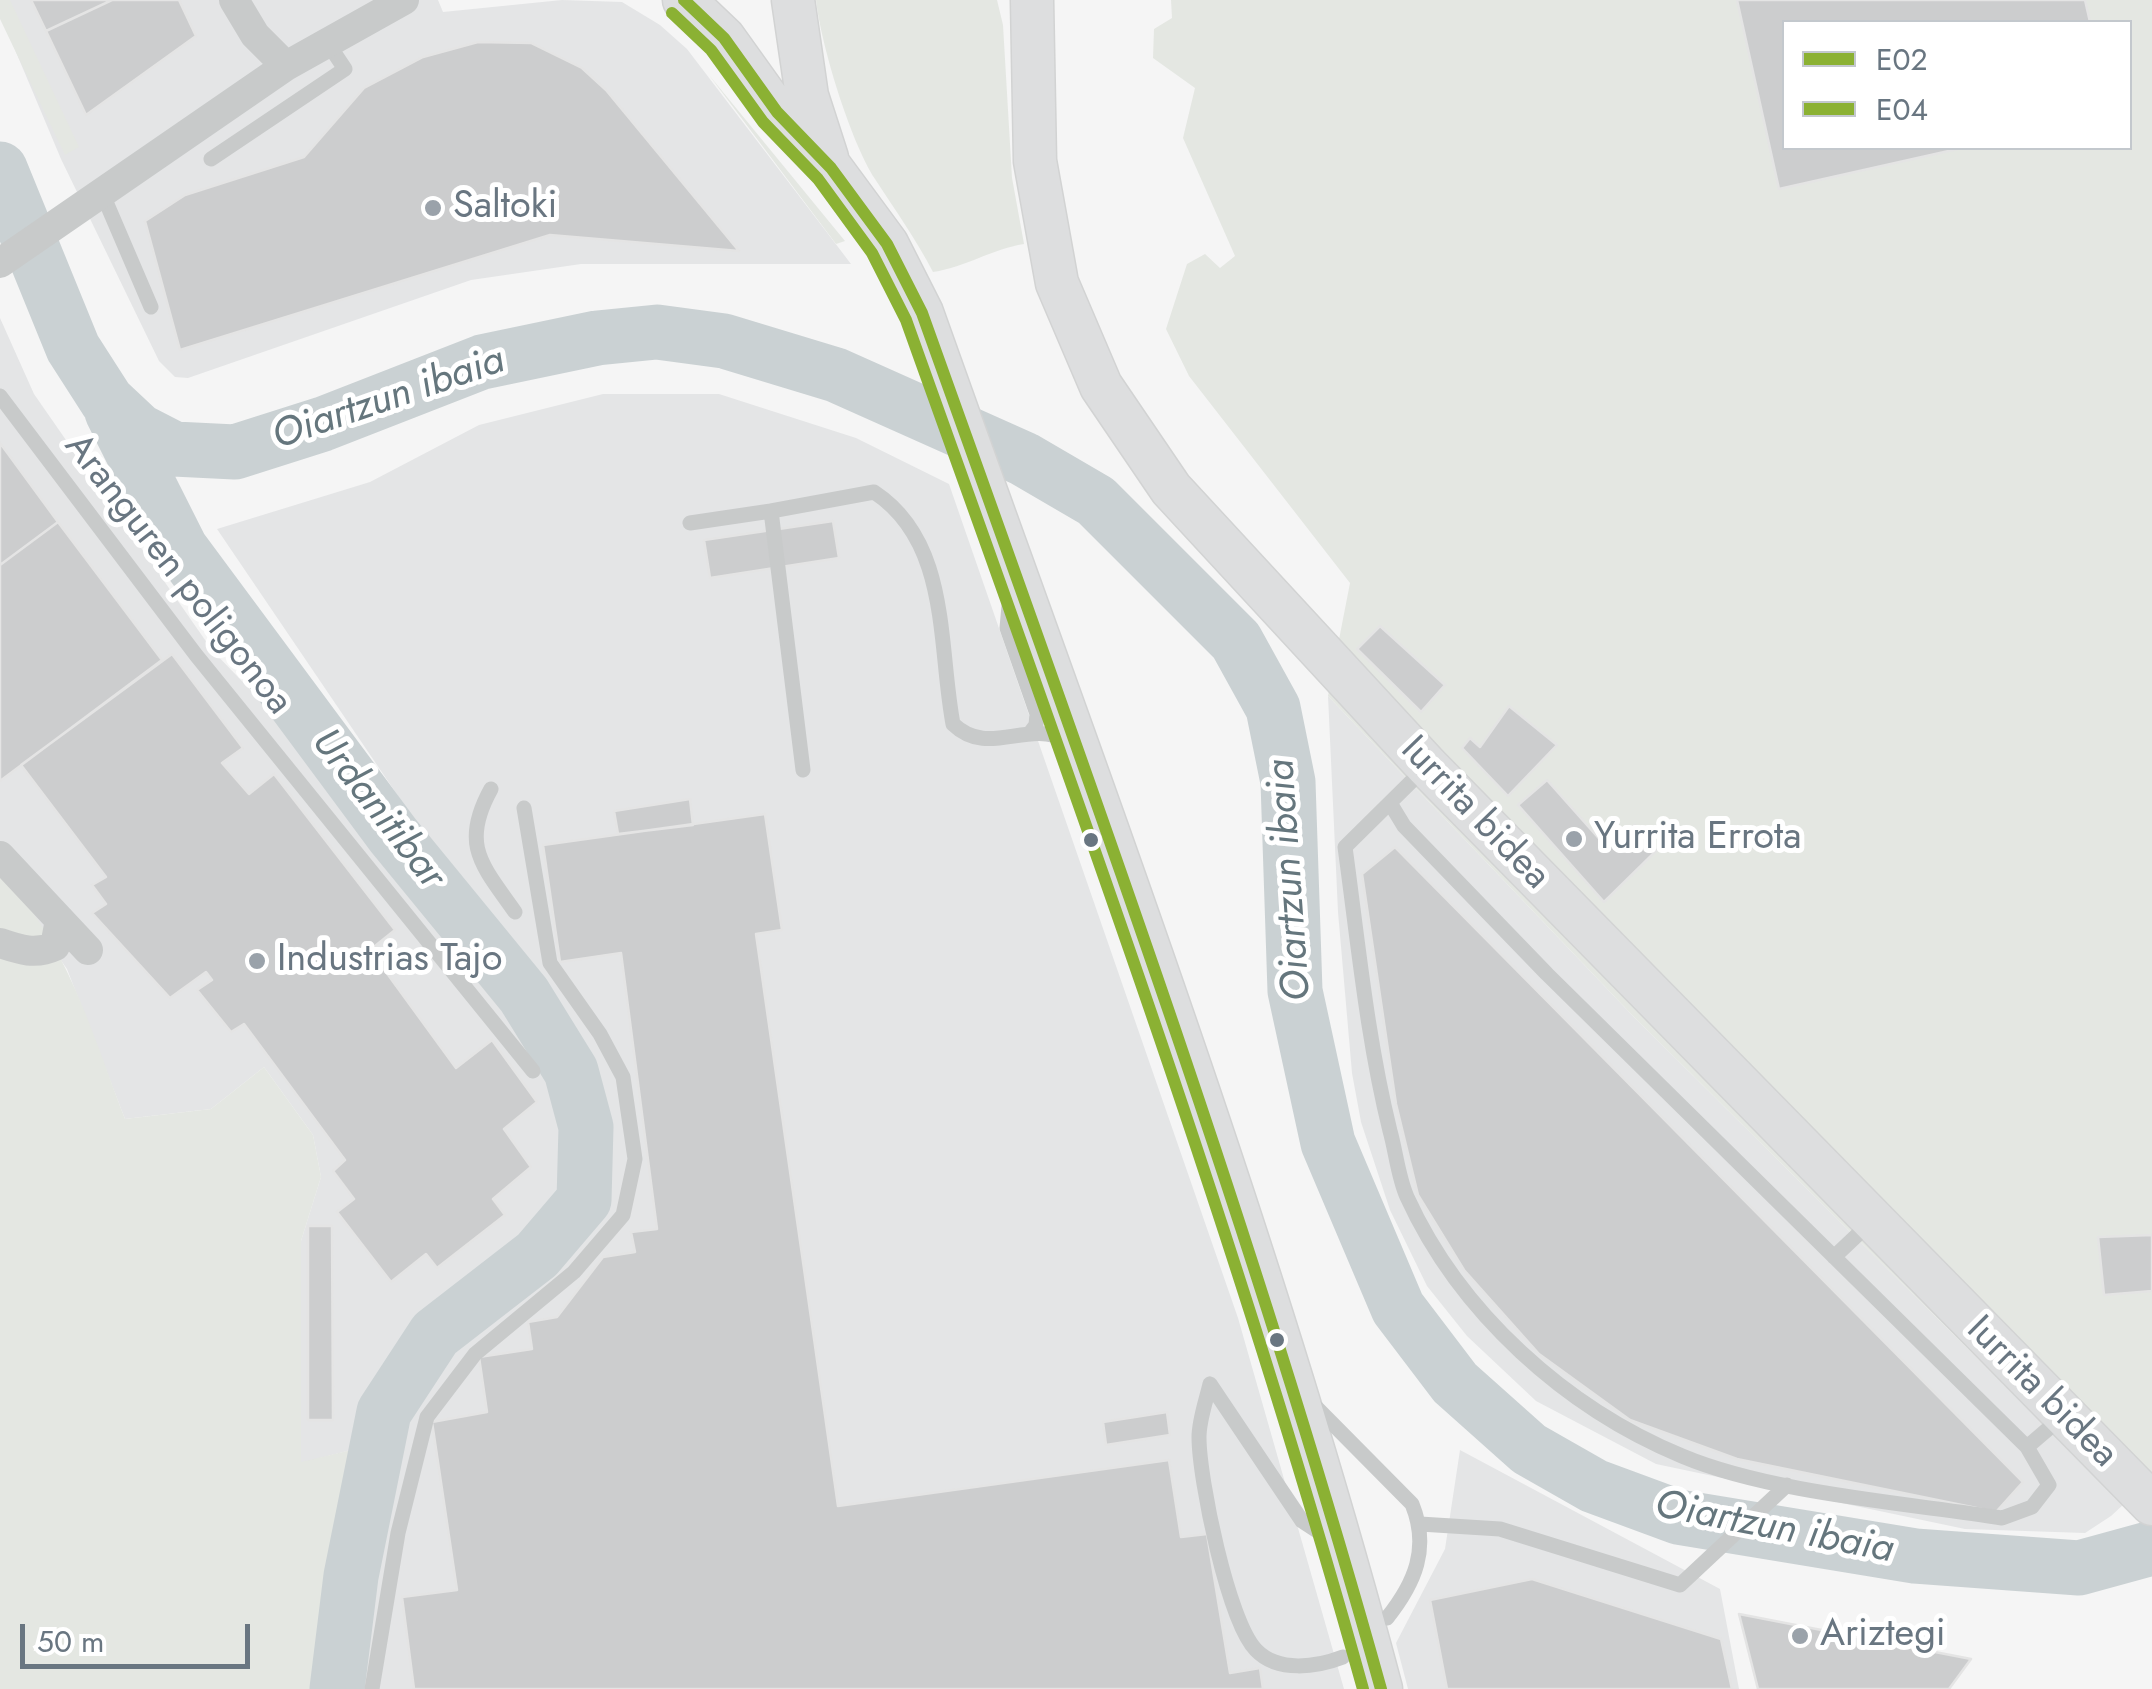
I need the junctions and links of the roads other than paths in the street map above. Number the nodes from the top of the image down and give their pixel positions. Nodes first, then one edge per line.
1 (234, 0) edge
2 (404, 0) edge
3 (684, 0) edge
4 (793, 0) edge
5 (1032, 0) edge
6 (327, 42) junction
7 (286, 66) junction
8 (211, 159) dead end
9 (831, 168) junction
10 (103, 195) junction
11 (0, 263) edge
12 (151, 307) dead end
13 (0, 396) edge
14 (772, 511) junction
15 (690, 523) dead end
16 (1012, 566) junction
17 (1030, 733) junction
18 (1077, 749) junction
19 (1426, 766) junction
20 (803, 770) dead end
21 (491, 789) dead end
22 (1390, 802) junction
23 (524, 808) dead end
24 (0, 856) edge
25 (516, 912) dead end
26 (60, 920) junction
27 (0, 943) edge
28 (88, 950) dead end
29 (534, 1071) dead end
30 (1870, 1222) junction
31 (1834, 1257) junction
32 (1296, 1384) junction
33 (2064, 1415) junction
34 (2028, 1447) junction
35 (1787, 1485) junction
36 (2142, 1494) edge
37 (1420, 1524) junction
38 (1344, 1548) junction
39 (1386, 1618) dead end
40 (1343, 1657) dead end
41 (372, 1689) edge
42 (1382, 1689) edge

1 - 7 street
2 - 6 street
3 - 9 main road
4 - 9 main road
5 - 19 main road, Iurrita bidea
6 - 7 street
6 - 8 lane
7 - 10 street
9 - 16 main road
10 - 11 street
10 - 12 lane
13 - 29 lane, Aranguren poligonoa
14 - 15 lane
14 - 17 lane
14 - 20 lane
16 - 17 lane
16 - 18 main road
17 - 18 lane
18 - 32 main road
19 - 22 lane
19 - 30 main road, Iurrita bidea
21 - 25 lane
22 - 31 lane
22 - 35 lane
23 - 41 lane
24 - 26 street
26 - 27 street
26 - 28 street
30 - 31 lane
30 - 33 main road, Iurrita bidea
31 - 34 lane
32 - 37 lane
32 - 38 main road
33 - 34 lane
33 - 36 main road, Iurrita bidea
34 - 35 lane
35 - 37 lane
37 - 39 lane
38 - 40 lane
38 - 42 main road

